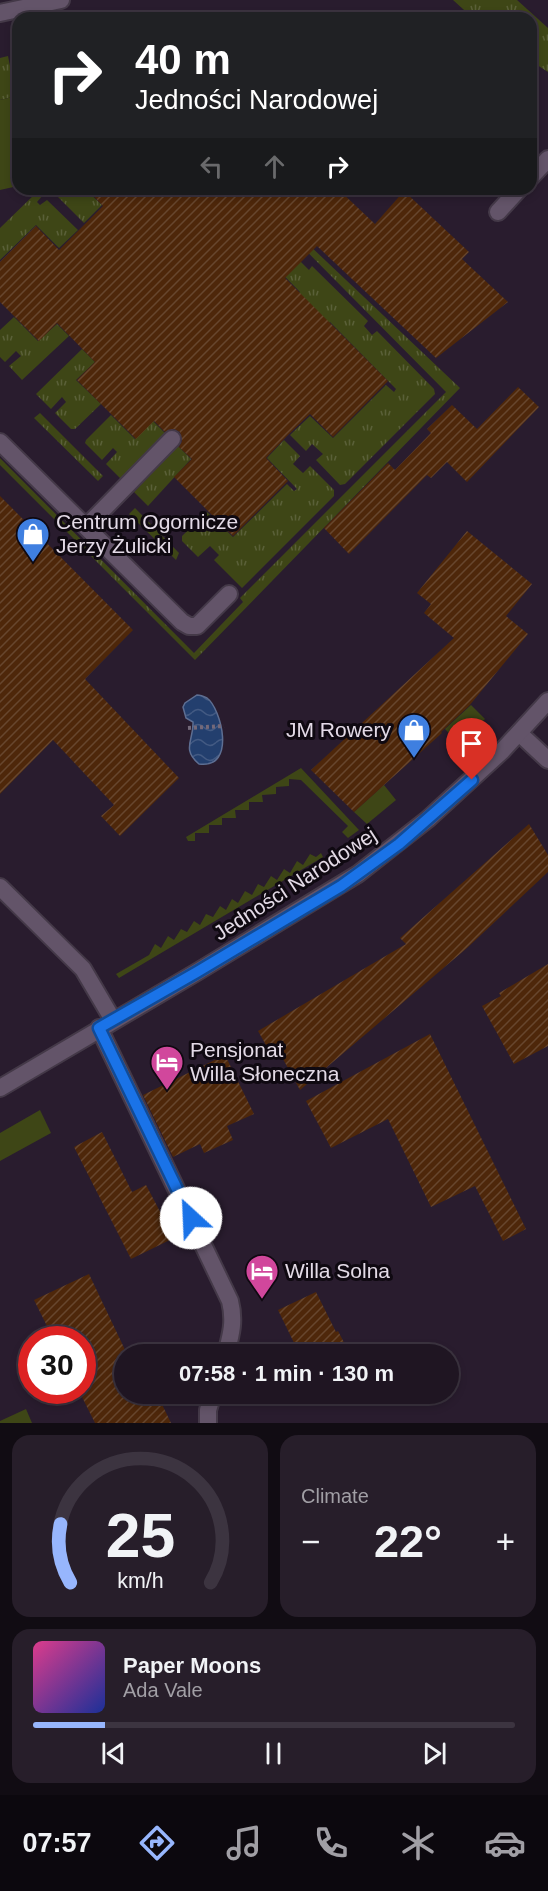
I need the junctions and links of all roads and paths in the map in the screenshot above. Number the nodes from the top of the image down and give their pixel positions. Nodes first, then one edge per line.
1 (61, 0) edge
2 (0, 13) edge
3 (548, 159) edge
4 (537, 171) edge
5 (514, 195) edge
6 (498, 212) dead end
7 (172, 439) dead end
8 (0, 442) edge
9 (87, 526) junction
10 (229, 594) dead end
11 (548, 701) edge
12 (224, 726) dead end
13 (188, 728) dead end
14 (519, 734) junction
15 (548, 760) edge
16 (0, 887) edge
17 (106, 1024) junction
18 (0, 1088) edge
19 (228, 1344) edge
20 (210, 1404) edge
21 (208, 1423) edge

1 - 2 street
3 - 4 street
5 - 6 street
7 - 9 street
8 - 9 street
9 - 10 street
11 - 14 street, Jedności Narodowej
12 - 13 path
14 - 15 street
14 - 17 street, Jedności Narodowej
16 - 17 street
17 - 18 street, Jedności Narodowej
17 - 19 street
20 - 21 street

